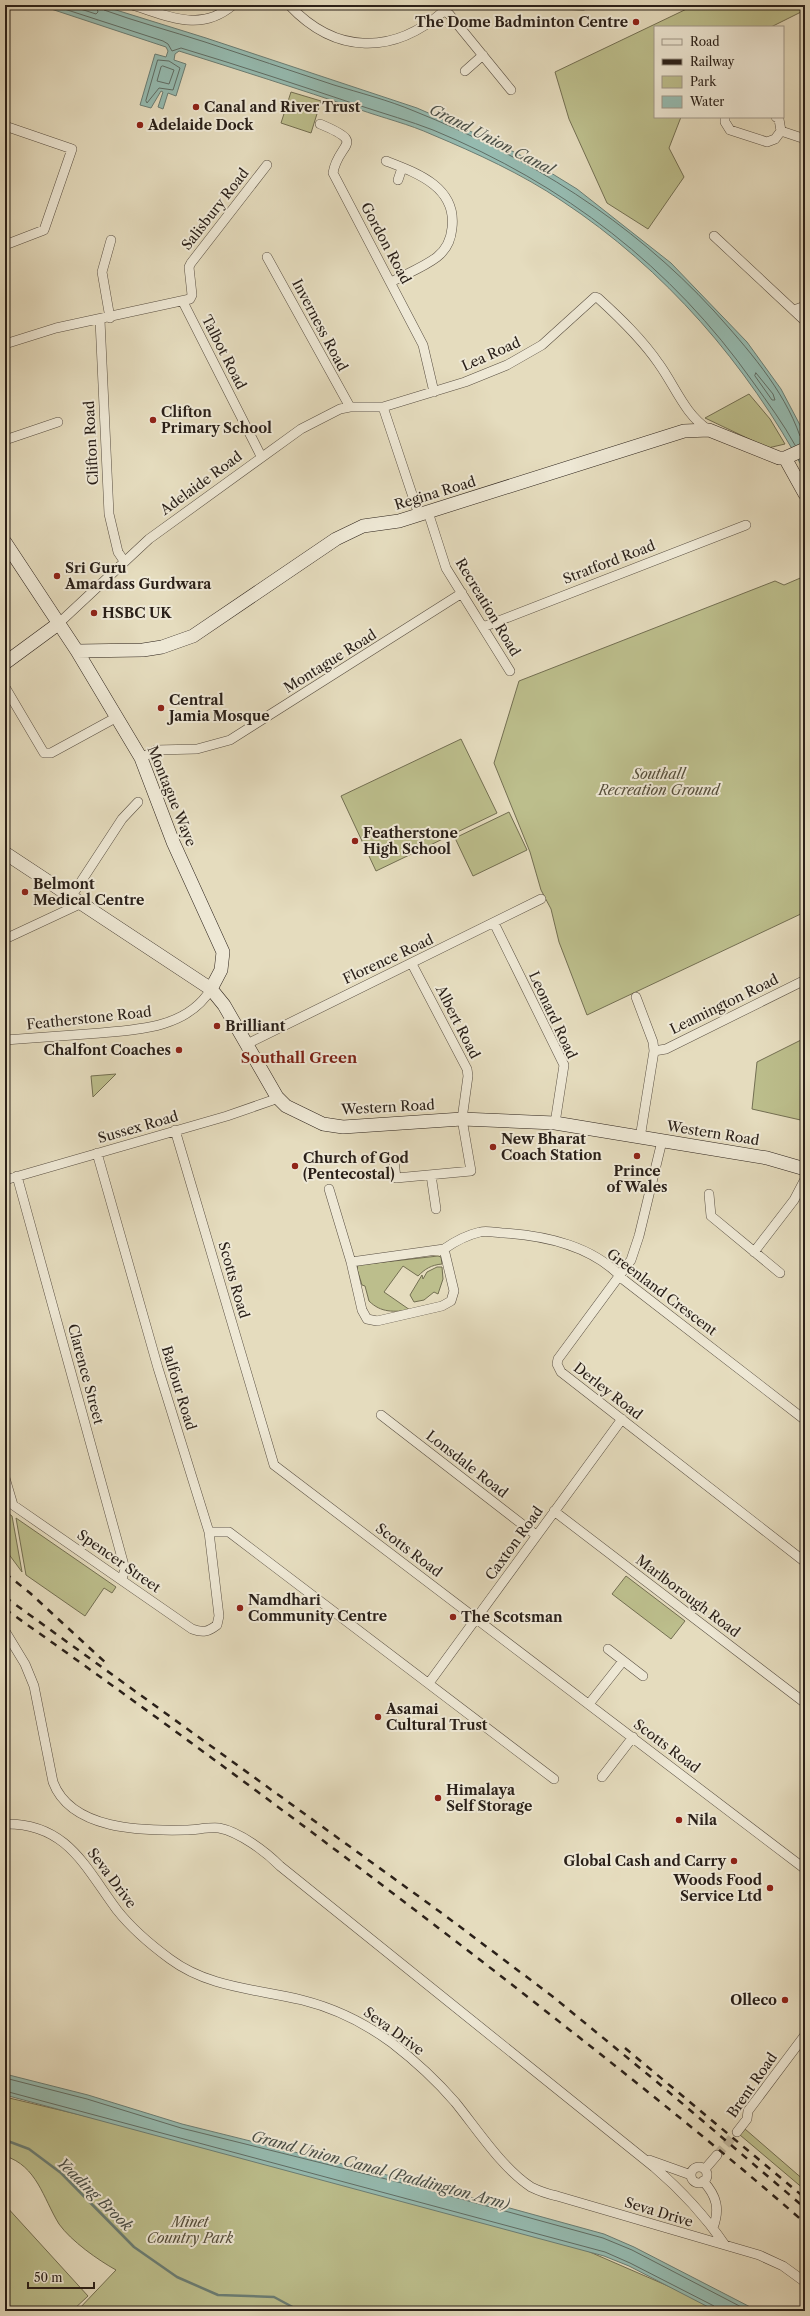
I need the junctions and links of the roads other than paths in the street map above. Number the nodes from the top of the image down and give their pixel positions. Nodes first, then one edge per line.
1 (132, 5) edge
2 (233, 5) edge
3 (289, 5) edge
4 (483, 55) junction
5 (465, 71) dead end
6 (511, 90) dead end
7 (725, 118) edge
8 (778, 118) edge
9 (320, 124) dead end
10 (5, 126) edge
11 (781, 131) junction
12 (805, 139) edge
13 (386, 161) dead end
14 (267, 165) dead end
15 (402, 168) junction
16 (398, 180) dead end
17 (714, 236) dead end
18 (111, 240) dead end
19 (5, 245) edge
20 (267, 257) dead end
21 (391, 282) junction
22 (183, 302) junction
23 (805, 306) edge
24 (794, 310) junction
25 (110, 318) junction
26 (100, 320) junction
27 (805, 321) edge
28 (5, 344) edge
29 (434, 392) junction
30 (350, 407) junction
31 (383, 407) junction
32 (688, 411) junction
33 (58, 422) dead end
34 (709, 430) junction
35 (676, 434) junction
36 (5, 440) edge
37 (805, 449) edge
38 (261, 456) junction
39 (789, 457) junction
40 (805, 494) edge
41 (423, 513) junction
42 (746, 525) dead end
43 (5, 542) edge
44 (124, 561) junction
45 (462, 593) junction
46 (58, 624) junction
47 (483, 627) junction
48 (107, 650) junction
49 (77, 652) junction
50 (5, 663) edge
51 (88, 670) junction
52 (510, 671) dead end
53 (5, 687) edge
54 (117, 717) junction
55 (141, 758) junction
56 (138, 802) dead end
57 (5, 853) edge
58 (541, 899) dead end
59 (76, 901) junction
60 (494, 923) junction
61 (5, 939) edge
62 (412, 964) junction
63 (805, 980) edge
64 (211, 989) junction
65 (636, 997) dead end
66 (5, 1040) edge
67 (247, 1044) junction
68 (654, 1051) junction
69 (277, 1097) junction
70 (462, 1119) junction
71 (555, 1123) junction
72 (175, 1130) junction
73 (640, 1138) junction
74 (662, 1141) junction
75 (97, 1153) junction
76 (394, 1161) dead end
77 (805, 1169) edge
78 (431, 1175) junction
79 (18, 1176) junction
80 (805, 1179) edge
81 (5, 1180) edge
82 (329, 1189) dead end
83 (709, 1194) dead end
84 (436, 1210) dead end
85 (444, 1249) junction
86 (754, 1252) junction
87 (351, 1262) junction
88 (780, 1273) dead end
89 (620, 1276) junction
90 (381, 1415) dead end
91 (622, 1419) junction
92 (805, 1420) edge
93 (5, 1478) edge
94 (554, 1511) junction
95 (209, 1532) junction
96 (536, 1535) junction
97 (805, 1562) edge
98 (122, 1579) junction
99 (476, 1618) junction
100 (210, 1630) joint
101 (5, 1631) edge
102 (608, 1649) dead end
103 (623, 1661) junction
104 (643, 1676) dead end
105 (429, 1683) junction
106 (805, 1703) edge
107 (589, 1704) junction
108 (632, 1738) junction
109 (602, 1777) dead end
110 (554, 1779) dead end
111 (5, 1824) edge
112 (805, 1869) edge
113 (805, 2035) edge
114 (737, 2132) tunnel mouth
115 (717, 2156) tunnel mouth
116 (644, 2159) junction
117 (705, 2170) junction
118 (691, 2175) junction
119 (703, 2181) junction
120 (714, 2228) junction
121 (725, 2245) junction
122 (805, 2282) edge

1 - 2 street
3 - 4 street
4 - 5 street
4 - 6 street
7 - 11 street
8 - 11 street
9 - 21 street, Gordon Road
10 - 19 street
11 - 12 street
13 - 15 street
14 - 22 street, Salisbury Road
15 - 16 street
15 - 21 street
17 - 24 street
18 - 25 street
20 - 30 street, Inverness Road
21 - 29 street, Gordon Road
22 - 25 street
22 - 38 street, Talbot Road
23 - 24 street
24 - 27 street
25 - 26 street
26 - 28 street
26 - 44 street, Clifton Road
29 - 31 street, Lea Road
29 - 32 street, Lea Road
30 - 31 street, Adelaide Road
30 - 38 street, Adelaide Road
31 - 41 street, Recreation Road
32 - 34 street
32 - 35 street
33 - 36 street
34 - 35 street, Regina Road
34 - 39 street, Regina Road
35 - 41 street, Regina Road
37 - 39 street
38 - 44 street, Adelaide Road
39 - 40 street
41 - 45 street, Recreation Road
41 - 48 street, Regina Road
42 - 47 street, Stratford Road
43 - 46 street, Montague Waye
44 - 46 street, Adelaide Road
45 - 47 street, Recreation Road
45 - 55 street, Montague Road
46 - 49 street, Montague Waye
46 - 50 street
47 - 52 street, Recreation Road
48 - 49 street, Regina Road
48 - 51 street
49 - 51 street, Montague Waye
51 - 54 street, Montague Waye
53 - 54 street
54 - 55 street, Montague Waye
55 - 64 street, Montague Waye
56 - 59 street
57 - 59 street, Western Road
58 - 60 street, Florence Road
59 - 61 street
59 - 64 street, Western Road
60 - 62 street, Florence Road
60 - 71 street, Leonard Road
62 - 67 street, Florence Road
62 - 70 street, Albert Road
63 - 68 street, Leamington Road
64 - 66 street, Featherstone Road
64 - 67 street, Western Road
65 - 68 street
67 - 69 street, Western Road
68 - 73 street
69 - 70 street, Western Road
69 - 72 street, Sussex Road
70 - 71 street, Western Road
70 - 78 street, Albert Road
71 - 73 street, Western Road
72 - 75 street, Sussex Road
72 - 99 street, Scotts Road
73 - 74 street, Western Road
74 - 77 street, Western Road
74 - 89 street, Derley Road
75 - 79 street, Sussex Road
75 - 95 street, Balfour Road
76 - 78 street
78 - 84 street
79 - 81 street, Sussex Road
79 - 98 street, Clarence Street
80 - 86 street
82 - 87 street
83 - 86 street
85 - 87 street
85 - 87 street
85 - 89 street, Greenland Crescent
86 - 88 street
89 - 91 street, Derley Road
89 - 92 street, Greenland Crescent
90 - 96 street, Lonsdale Road
91 - 94 street, Caxton Road
91 - 97 street, Derley Road
93 - 98 street, Spencer Street
94 - 96 street, Caxton Road
94 - 106 street, Marlborough Road
95 - 100 street, Balfour Road
95 - 105 street
96 - 99 street, Caxton Road
98 - 100 street, Spencer Street
99 - 105 street, Caxton Road
99 - 107 street, Scotts Road
101 - 116 street
102 - 103 street
103 - 104 street
103 - 107 street
105 - 110 street
107 - 108 street, Scotts Road
108 - 109 street
108 - 112 street, Scotts Road
111 - 121 street, Seva Drive
113 - 114 street, Brent Road
115 - 117 street
116 - 118 street
116 - 120 street
117 - 118 street
117 - 119 street
118 - 119 street
119 - 120 street
120 - 121 street
121 - 122 street, Seva Drive

